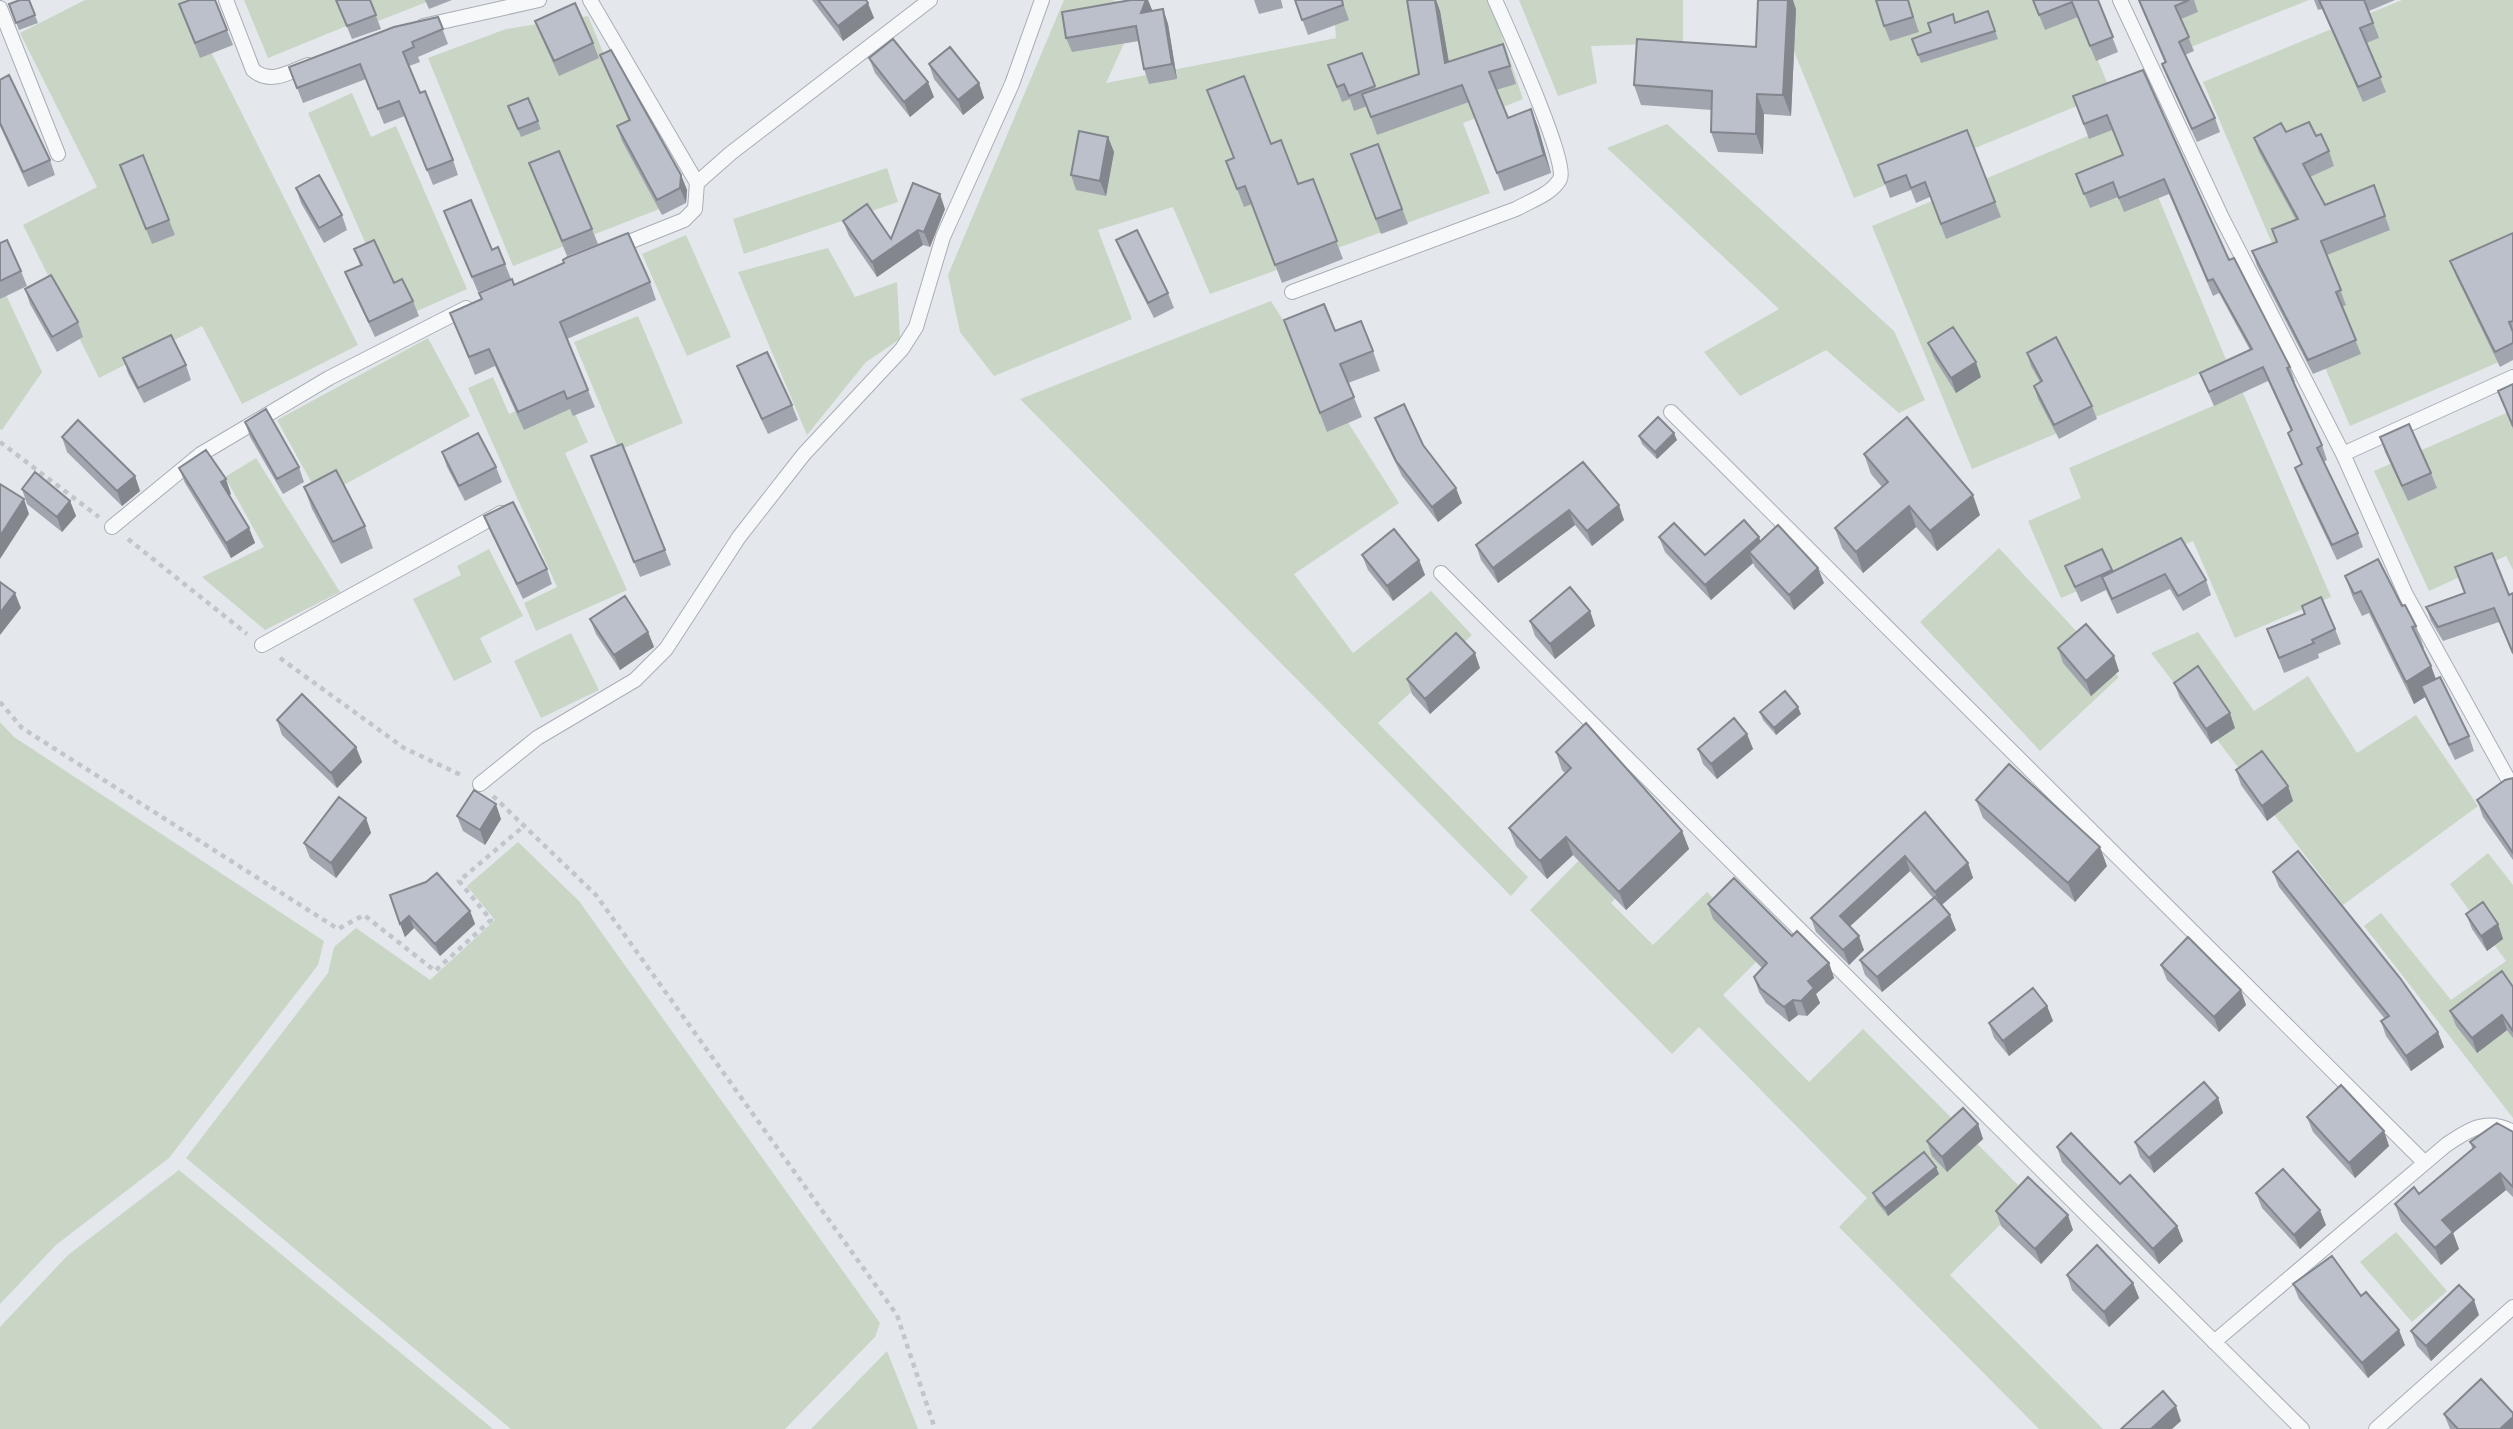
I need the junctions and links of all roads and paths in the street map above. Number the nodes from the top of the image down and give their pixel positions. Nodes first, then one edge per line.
1 (226, 0) edge
2 (539, 0) edge
3 (590, 0) edge
4 (930, 0) edge
5 (1042, 0) edge
6 (1495, 0) edge
7 (2120, 0) edge
8 (0, 8) edge
9 (408, 30) edge
10 (323, 60) edge
11 (58, 154) dead end
12 (697, 183) junction
13 (597, 254) edge
14 (1292, 292) dead end
15 (474, 304) edge
16 (2513, 377) edge
17 (1671, 412) dead end
18 (0, 442) edge
19 (2343, 454) junction
20 (512, 508) edge
21 (112, 527) junction
22 (1441, 573) dead end
23 (262, 645) junction
24 (0, 702) edge
25 (480, 784) junction
26 (2513, 788) edge
27 (524, 826) junction
28 (2513, 1132) edge
29 (2424, 1162) junction
30 (2513, 1307) edge
31 (2214, 1342) junction
32 (935, 1429) edge
33 (2302, 1429) edge
34 (2376, 1429) edge

1 - 10 lane
2 - 9 lane
3 - 12 lane
4 - 12 lane
5 - 25 lane
6 - 14 lane
7 - 19 lane
8 - 11 lane
12 - 13 lane
15 - 21 lane
16 - 19 lane
17 - 29 lane
18 - 21 path
19 - 26 lane
20 - 23 lane
21 - 23 path
22 - 31 lane
23 - 25 path
24 - 27 path
25 - 27 path
27 - 32 path
28 - 29 lane
29 - 31 lane
30 - 34 lane
31 - 33 lane

